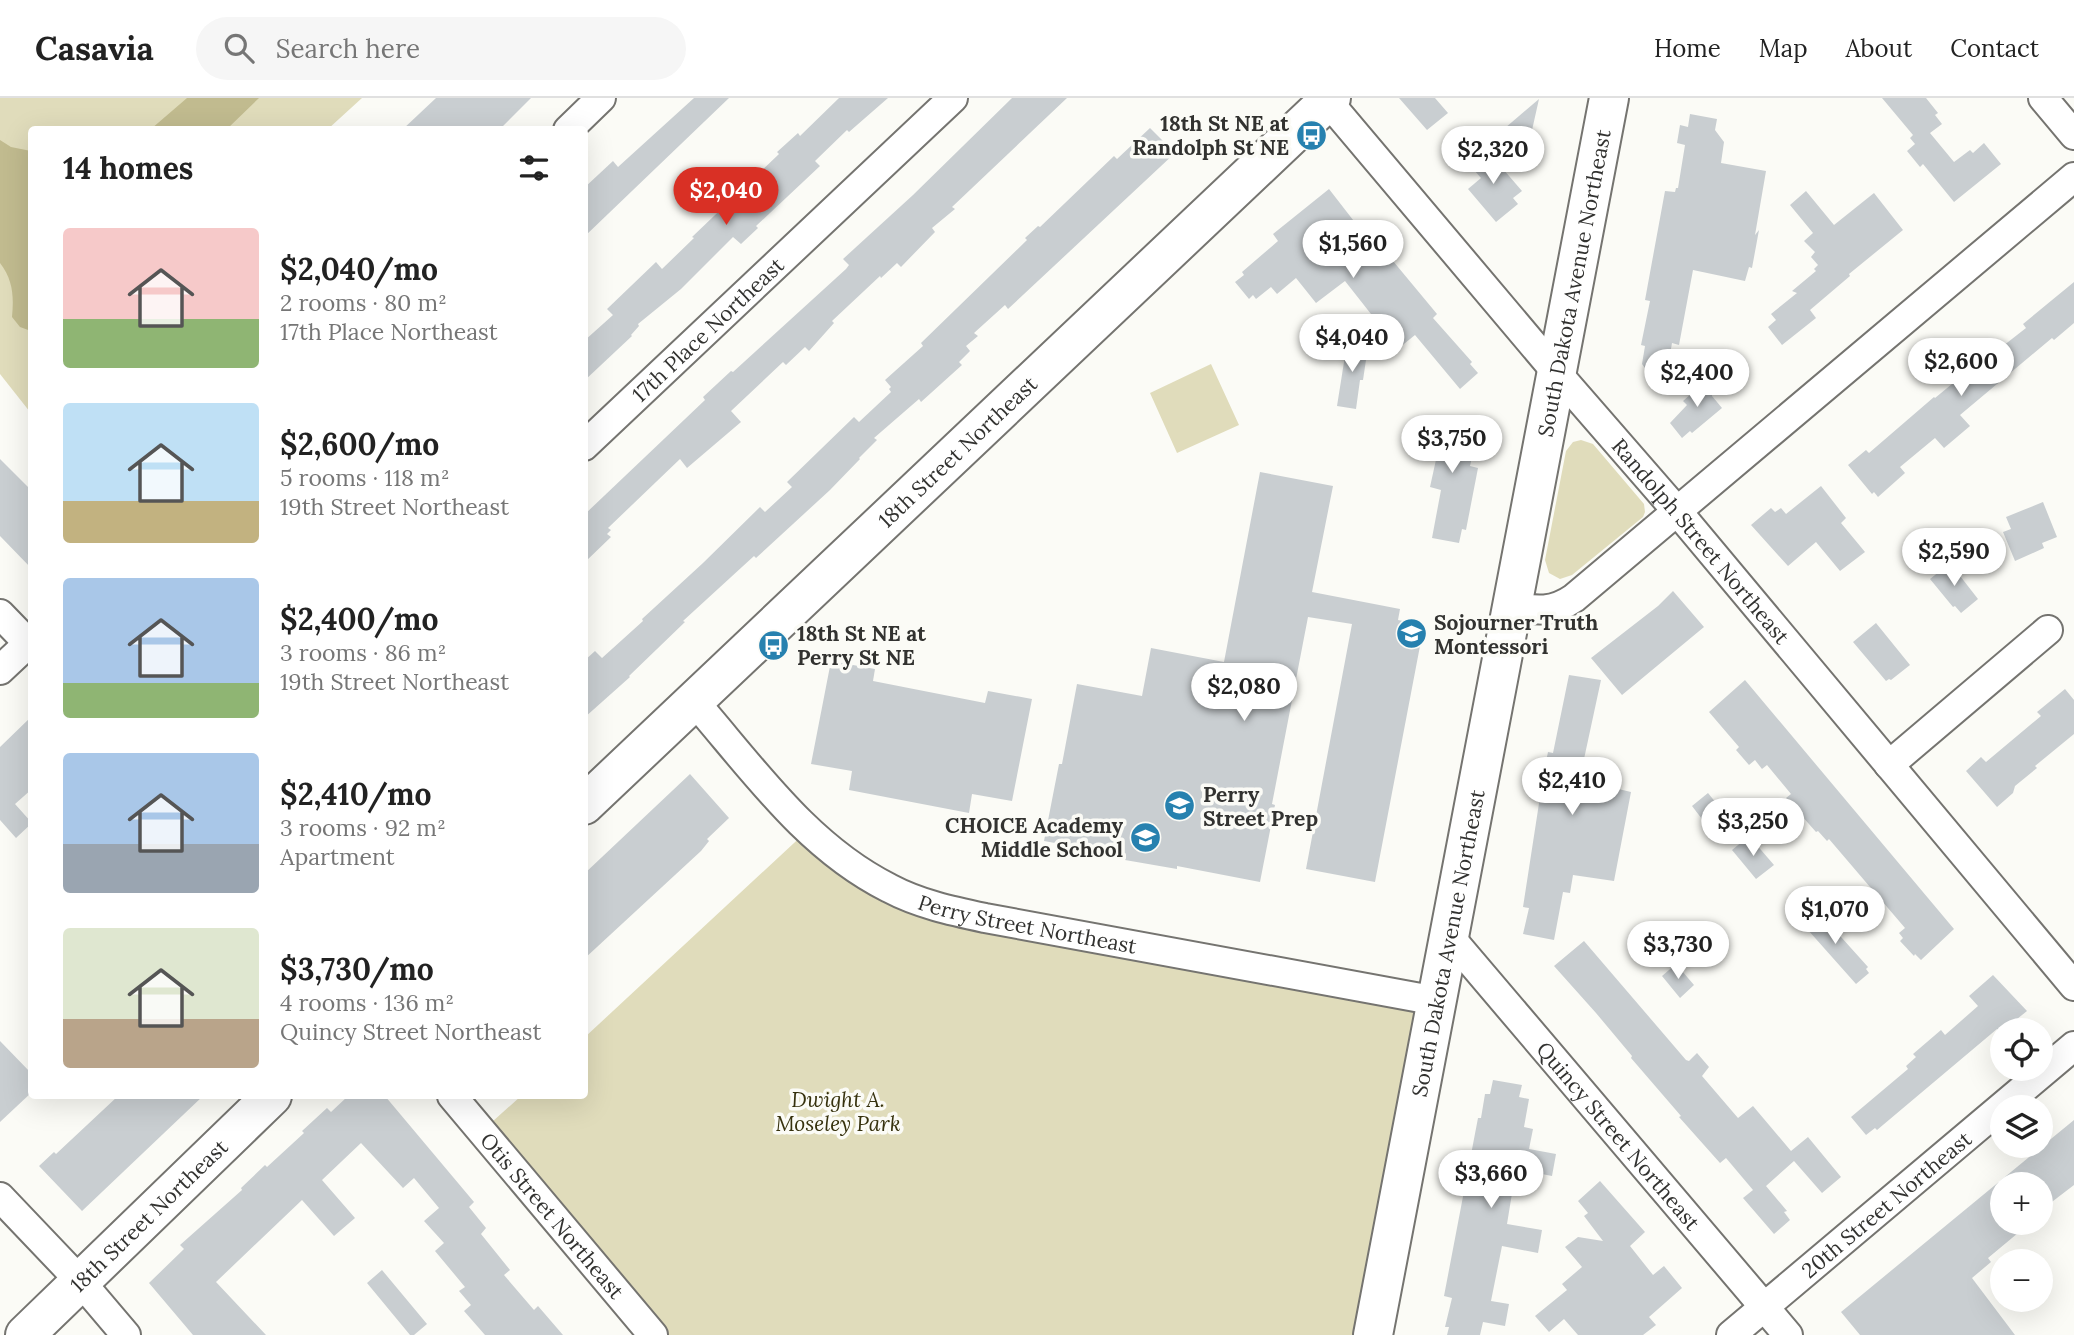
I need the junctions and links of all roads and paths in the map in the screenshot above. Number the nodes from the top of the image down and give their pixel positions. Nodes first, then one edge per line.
1 (601, 98) edge
2 (953, 98) edge
3 (1609, 98) edge
4 (2043, 98) edge
5 (1328, 99) edge
6 (572, 126) edge
7 (2074, 135) edge
8 (2074, 177) edge
9 (1557, 373) junction
10 (588, 442) edge
11 (1677, 511) junction
12 (1512, 605) junction
13 (0, 614) edge
14 (2048, 630) dead end
15 (28, 642) edge
16 (28, 646) edge
17 (0, 670) edge
18 (694, 701) junction
19 (1889, 765) junction
20 (588, 801) edge
21 (1449, 936) junction
22 (2074, 986) edge
23 (1437, 1001) junction
24 (2074, 1046) edge
25 (269, 1099) edge
26 (456, 1099) edge
27 (0, 1197) edge
28 (81, 1282) junction
29 (1764, 1307) junction
30 (25, 1335) edge
31 (126, 1335) edge
32 (653, 1335) edge
33 (1373, 1335) edge
34 (1731, 1335) edge
35 (1788, 1335) edge

1 - 6 street
2 - 10 street, 17th Place Northeast
3 - 9 main road, South Dakota Avenue Northeast
4 - 7 street
5 - 9 street, Randolph Street Northeast
5 - 18 main road, 18th Street Northeast
8 - 11 street
9 - 11 street, Randolph Street Northeast
9 - 12 main road, South Dakota Avenue Northeast
11 - 12 street
11 - 19 street, Randolph Street Northeast
12 - 21 main road, South Dakota Avenue Northeast
13 - 15 street
14 - 19 street
16 - 17 street
18 - 20 main road, 18th Street Northeast
18 - 23 street, Perry Street Northeast
19 - 22 street, Randolph Street Northeast
21 - 23 main road, South Dakota Avenue Northeast
21 - 29 street, Quincy Street Northeast
23 - 33 main road, South Dakota Avenue Northeast
24 - 29 street, 20th Street Northeast
25 - 28 main road, 18th Street Northeast
26 - 32 street, Otis Street Northeast
27 - 28 street
28 - 30 main road, 18th Street Northeast
28 - 31 street
29 - 34 street, 20th Street Northeast
29 - 35 street, Quincy Street Northeast

